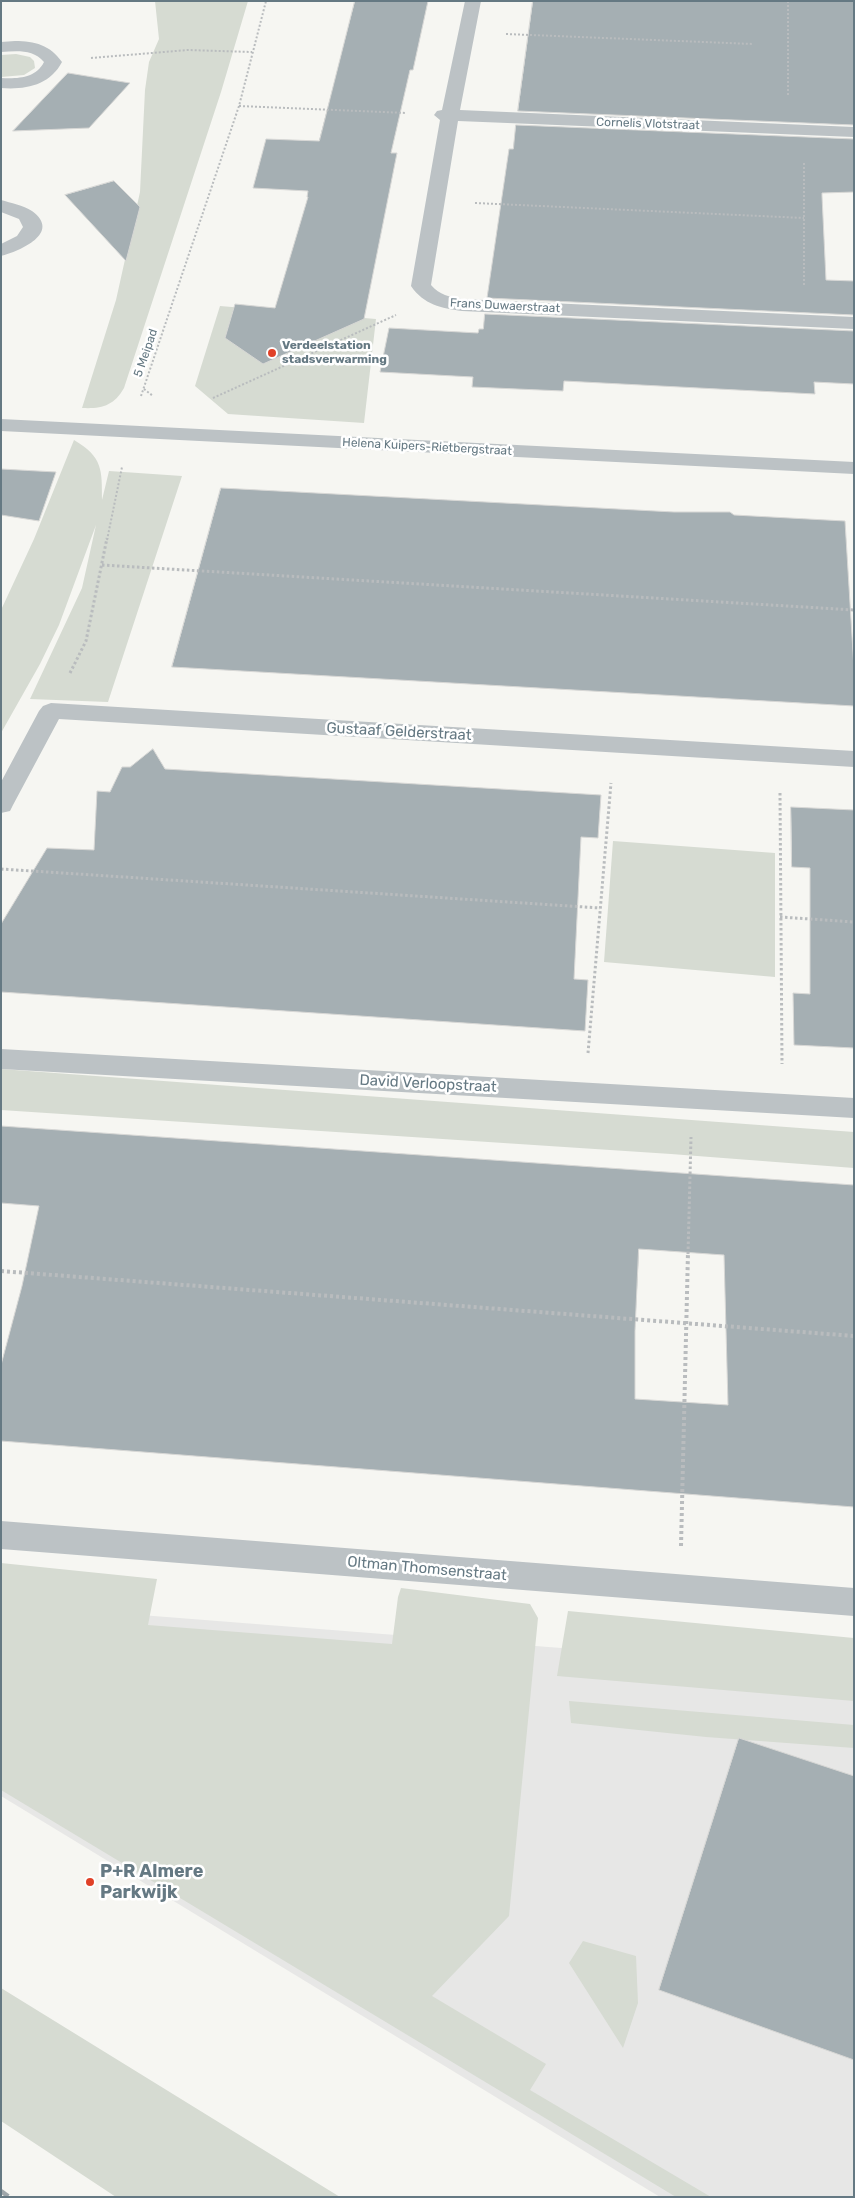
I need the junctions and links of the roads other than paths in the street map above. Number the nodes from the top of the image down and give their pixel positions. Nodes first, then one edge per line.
1 (473, 1) edge
2 (1, 47) edge
3 (1, 83) edge
4 (446, 115) junction
5 (854, 132) edge
6 (1, 206) edge
7 (1, 250) edge
8 (854, 323) edge
9 (1, 425) edge
10 (854, 468) edge
11 (854, 758) edge
12 (1, 805) edge
13 (1, 1059) edge
14 (854, 1108) edge
15 (1, 1535) edge
16 (854, 1602) edge

1 - 4 street, Frans Duwaerstraat
2 - 3 street
4 - 5 street, Cornelis Vlotstraat
4 - 8 street, Frans Duwaerstraat
6 - 7 street
9 - 10 street, Helena Kuipers-Rietbergstraat
11 - 12 street, Gustaaf Gelderstraat
13 - 14 street, David Verloopstraat
15 - 16 street, Oltman Thomsenstraat

